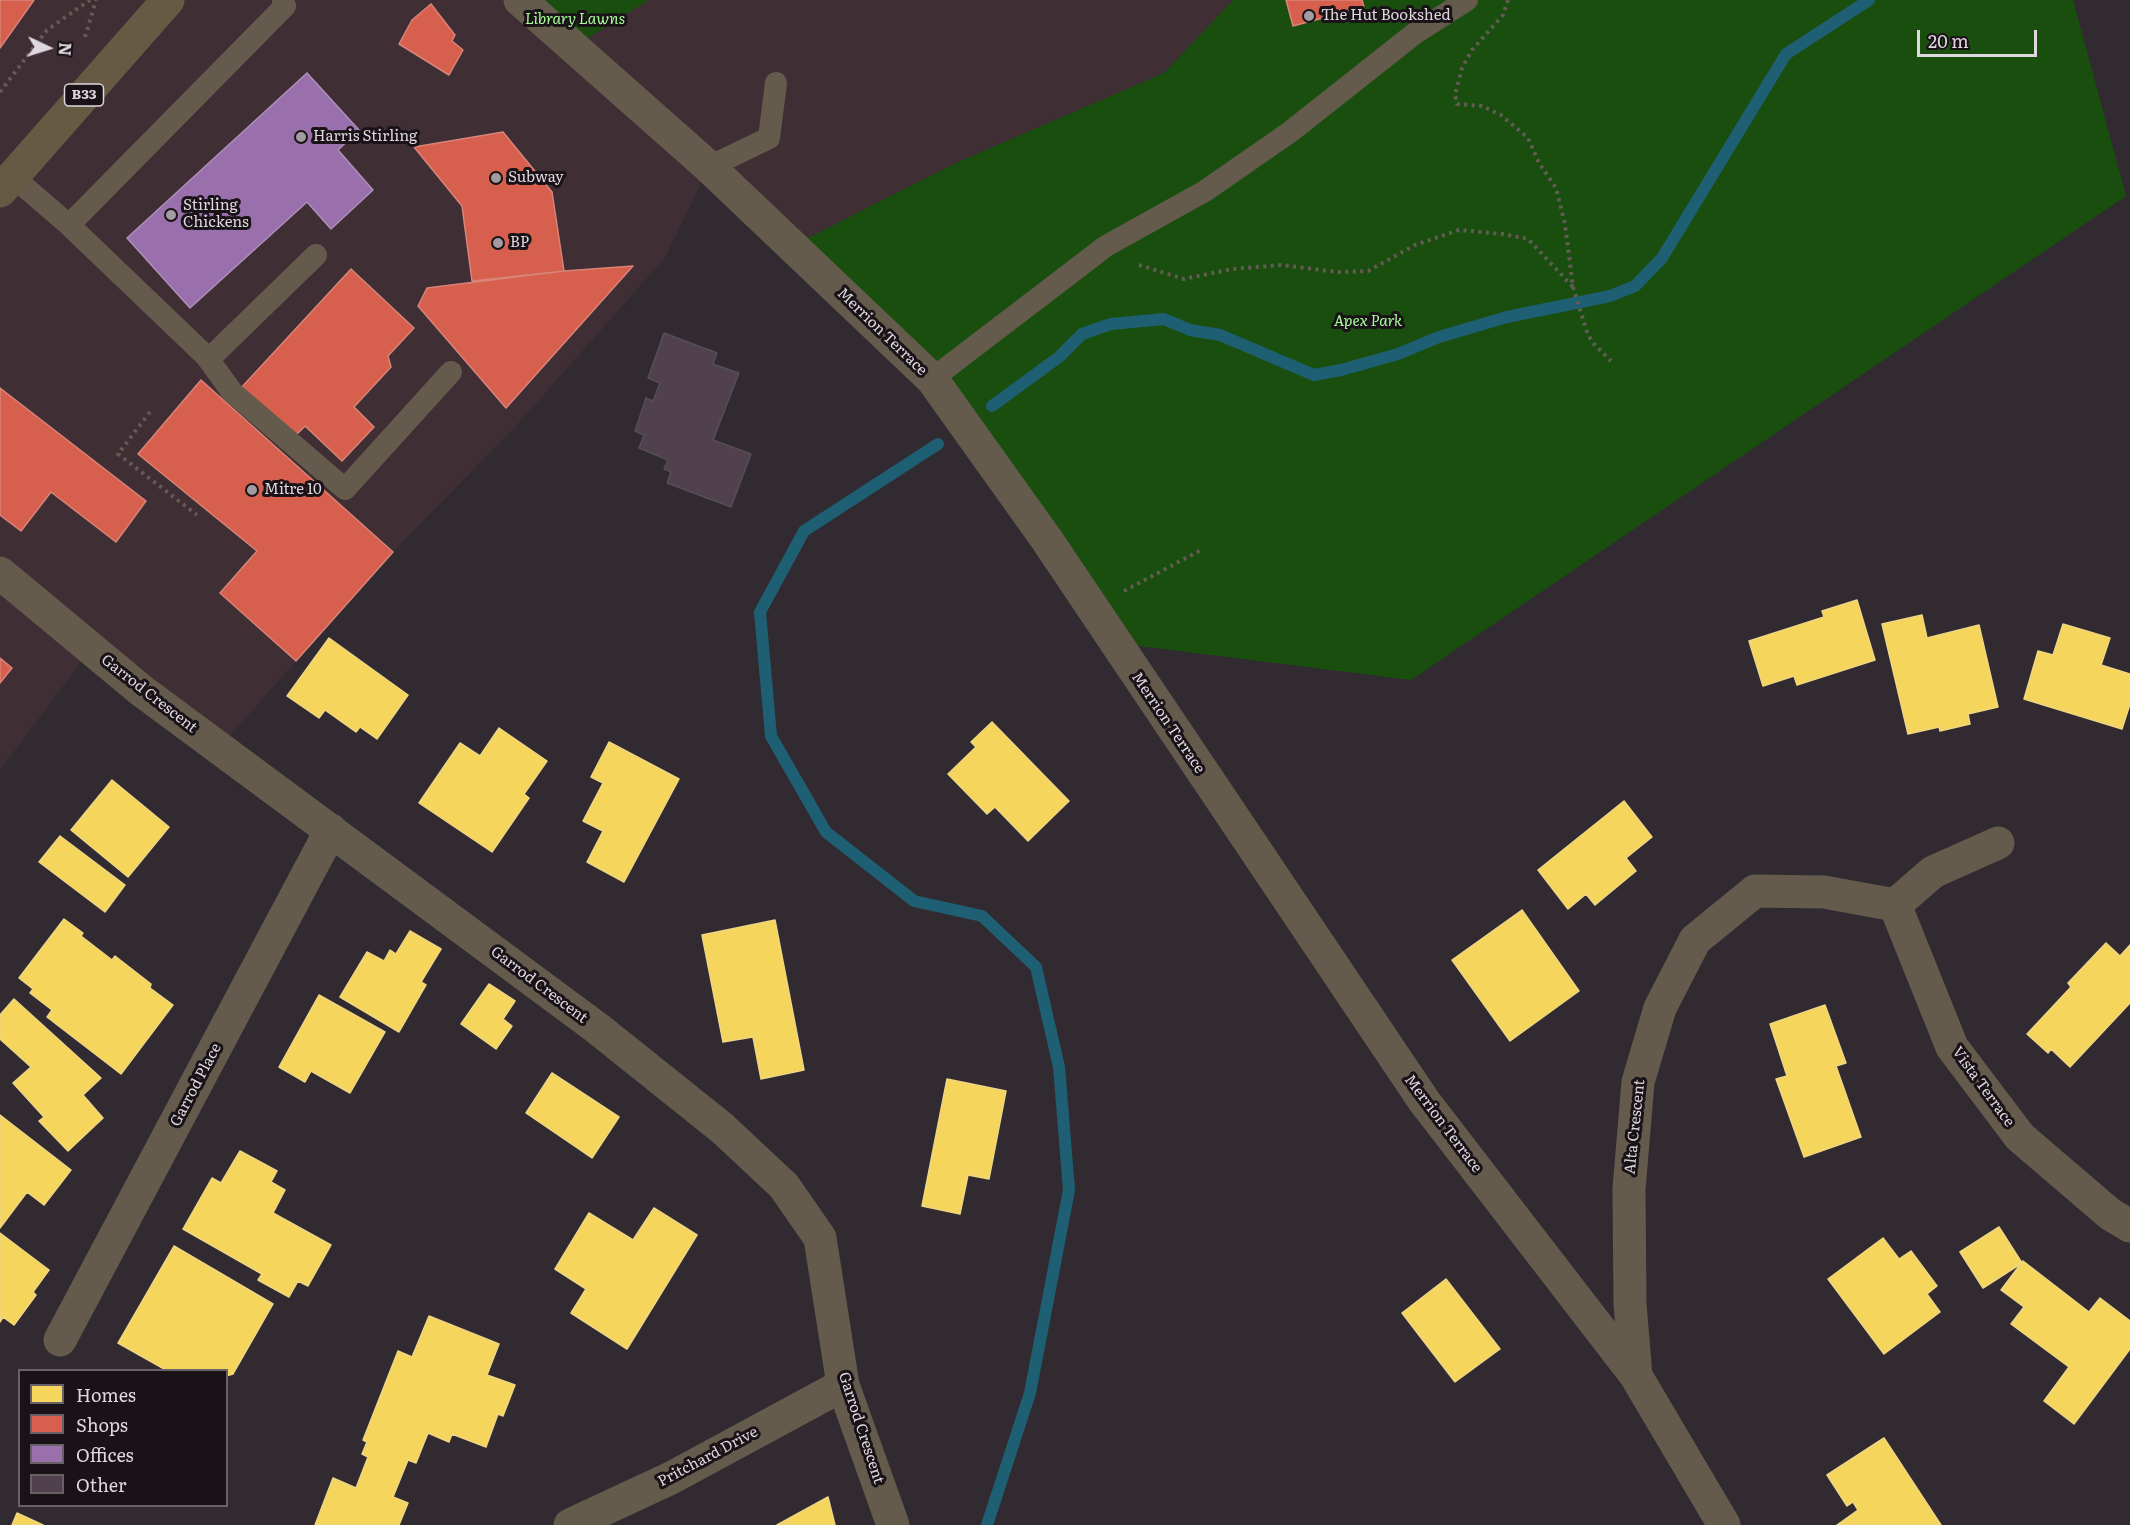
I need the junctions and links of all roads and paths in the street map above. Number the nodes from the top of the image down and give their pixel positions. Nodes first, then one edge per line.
1 (90, 0) edge
2 (168, 0) edge
3 (283, 0) edge
4 (520, 0) edge
5 (1467, 0) edge
6 (1508, 0) edge
7 (776, 83) dead end
8 (0, 92) edge
9 (709, 167) junction
10 (6, 183) edge
11 (69, 225) junction
12 (316, 255) dead end
13 (1137, 264) dead end
14 (1572, 287) junction
15 (206, 356) junction
16 (1611, 361) dead end
17 (451, 372) dead end
18 (932, 380) junction
19 (150, 412) dead end
20 (197, 515) dead end
21 (1201, 550) dead end
22 (0, 573) edge
23 (1091, 608) junction
24 (331, 830) junction
25 (1998, 843) dead end
26 (1894, 905) junction
27 (2130, 1226) edge
28 (60, 1340) dead end
29 (1636, 1376) junction
30 (843, 1385) junction
31 (570, 1525) edge
32 (893, 1525) edge
33 (1724, 1525) edge

1 - 8 path
2 - 10 main road, B33
3 - 11 lane
4 - 9 street, Merrion Terrace
5 - 18 lane
6 - 14 path
7 - 9 lane
9 - 18 street, Merrion Terrace
10 - 11 lane
11 - 15 lane
12 - 15 lane
13 - 14 path
14 - 16 path
15 - 17 lane
18 - 23 street, Merrion Terrace
19 - 20 path
21 - 23 path
22 - 24 street, Garrod Crescent
23 - 29 street, Merrion Terrace
24 - 28 street, Garrod Place
24 - 30 street, Garrod Crescent
25 - 26 street
26 - 27 street, Vista Terrace
26 - 29 street, Alta Crescent
29 - 33 street, Merrion Terrace
30 - 31 street, Pritchard Drive
30 - 32 street, Garrod Crescent

